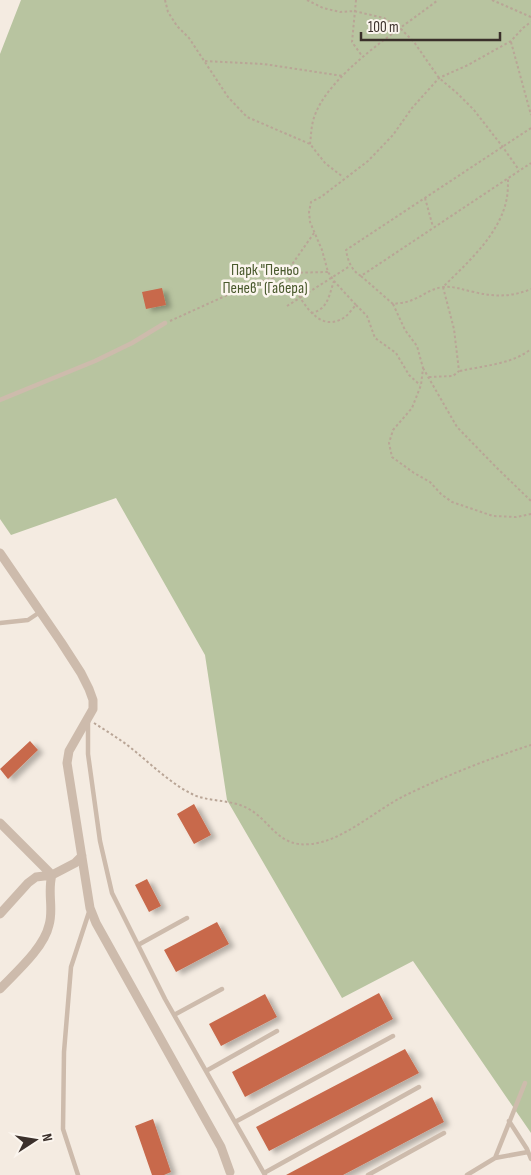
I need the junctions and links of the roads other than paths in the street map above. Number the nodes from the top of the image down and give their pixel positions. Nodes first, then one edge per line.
1 (165, 323) road end
2 (0, 400) edge
3 (0, 553) edge
4 (40, 612) junction
5 (0, 623) edge
6 (88, 719) junction
7 (0, 823) edge
8 (82, 856) junction
9 (52, 876) junction
10 (90, 908) junction
11 (0, 914) edge
12 (187, 918) dead end
13 (138, 945) junction
14 (0, 989) edge
15 (222, 989) dead end
16 (174, 1015) junction
17 (277, 1031) dead end
18 (393, 1036) dead end
19 (206, 1071) junction
20 (525, 1083) dead end
21 (419, 1087) dead end
22 (509, 1121) junction
23 (235, 1122) junction
24 (444, 1133) dead end
25 (528, 1152) junction
26 (495, 1158) junction
27 (531, 1159) edge
28 (231, 1174) edge
29 (264, 1174) edge
30 (78, 1175) edge
31 (368, 1175) edge
32 (467, 1175) edge

1 - 2 lane
3 - 4 street
4 - 5 lane
4 - 6 street
6 - 8 street
6 - 13 lane
7 - 9 street
8 - 9 street
8 - 10 street
9 - 11 street
9 - 14 street
10 - 28 street
10 - 30 lane
12 - 13 lane
13 - 16 lane
15 - 16 lane
16 - 19 lane
17 - 19 lane
18 - 23 lane
19 - 23 lane
20 - 22 lane
21 - 29 lane
22 - 25 lane
22 - 26 lane
23 - 29 lane
24 - 31 lane
25 - 26 lane
25 - 27 lane
26 - 32 lane

